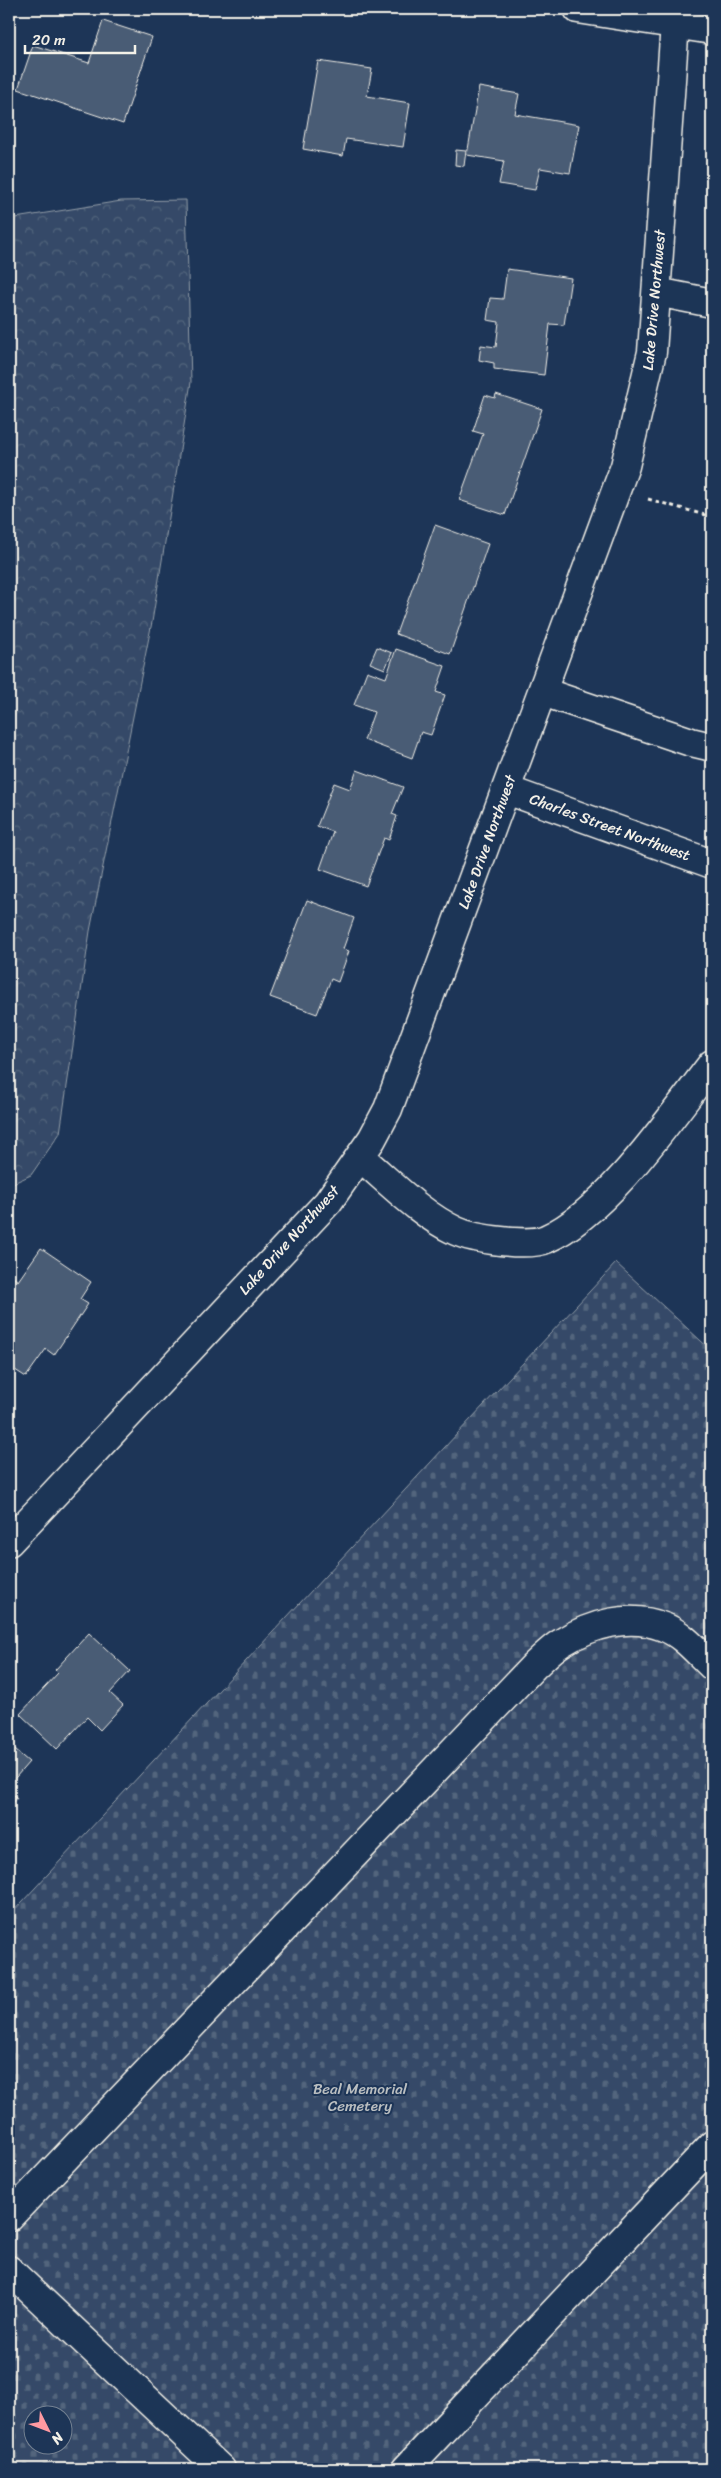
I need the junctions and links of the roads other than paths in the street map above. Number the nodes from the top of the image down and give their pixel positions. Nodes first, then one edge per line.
1 (578, 9) edge
2 (676, 16) edge
3 (712, 30) edge
4 (656, 292) junction
5 (712, 303) edge
6 (543, 692) junction
7 (712, 747) edge
8 (507, 790) junction
9 (712, 864) edge
10 (712, 1064) edge
11 (360, 1157) junction
12 (9, 1542) edge
13 (712, 1666) edge
14 (712, 2145) edge
15 (9, 2217) edge
16 (9, 2270) edge
17 (221, 2469) edge
18 (406, 2469) edge

1 - 2 street
2 - 3 street
2 - 4 street, Lake Drive Northwest
4 - 5 street
4 - 6 street, Lake Drive Northwest
6 - 7 street
6 - 8 street, Lake Drive Northwest
8 - 9 street, Charles Street Northwest
8 - 11 street, Lake Drive Northwest
10 - 11 street
11 - 12 street, Lake Drive Northwest
13 - 15 street
14 - 18 street
16 - 17 street

